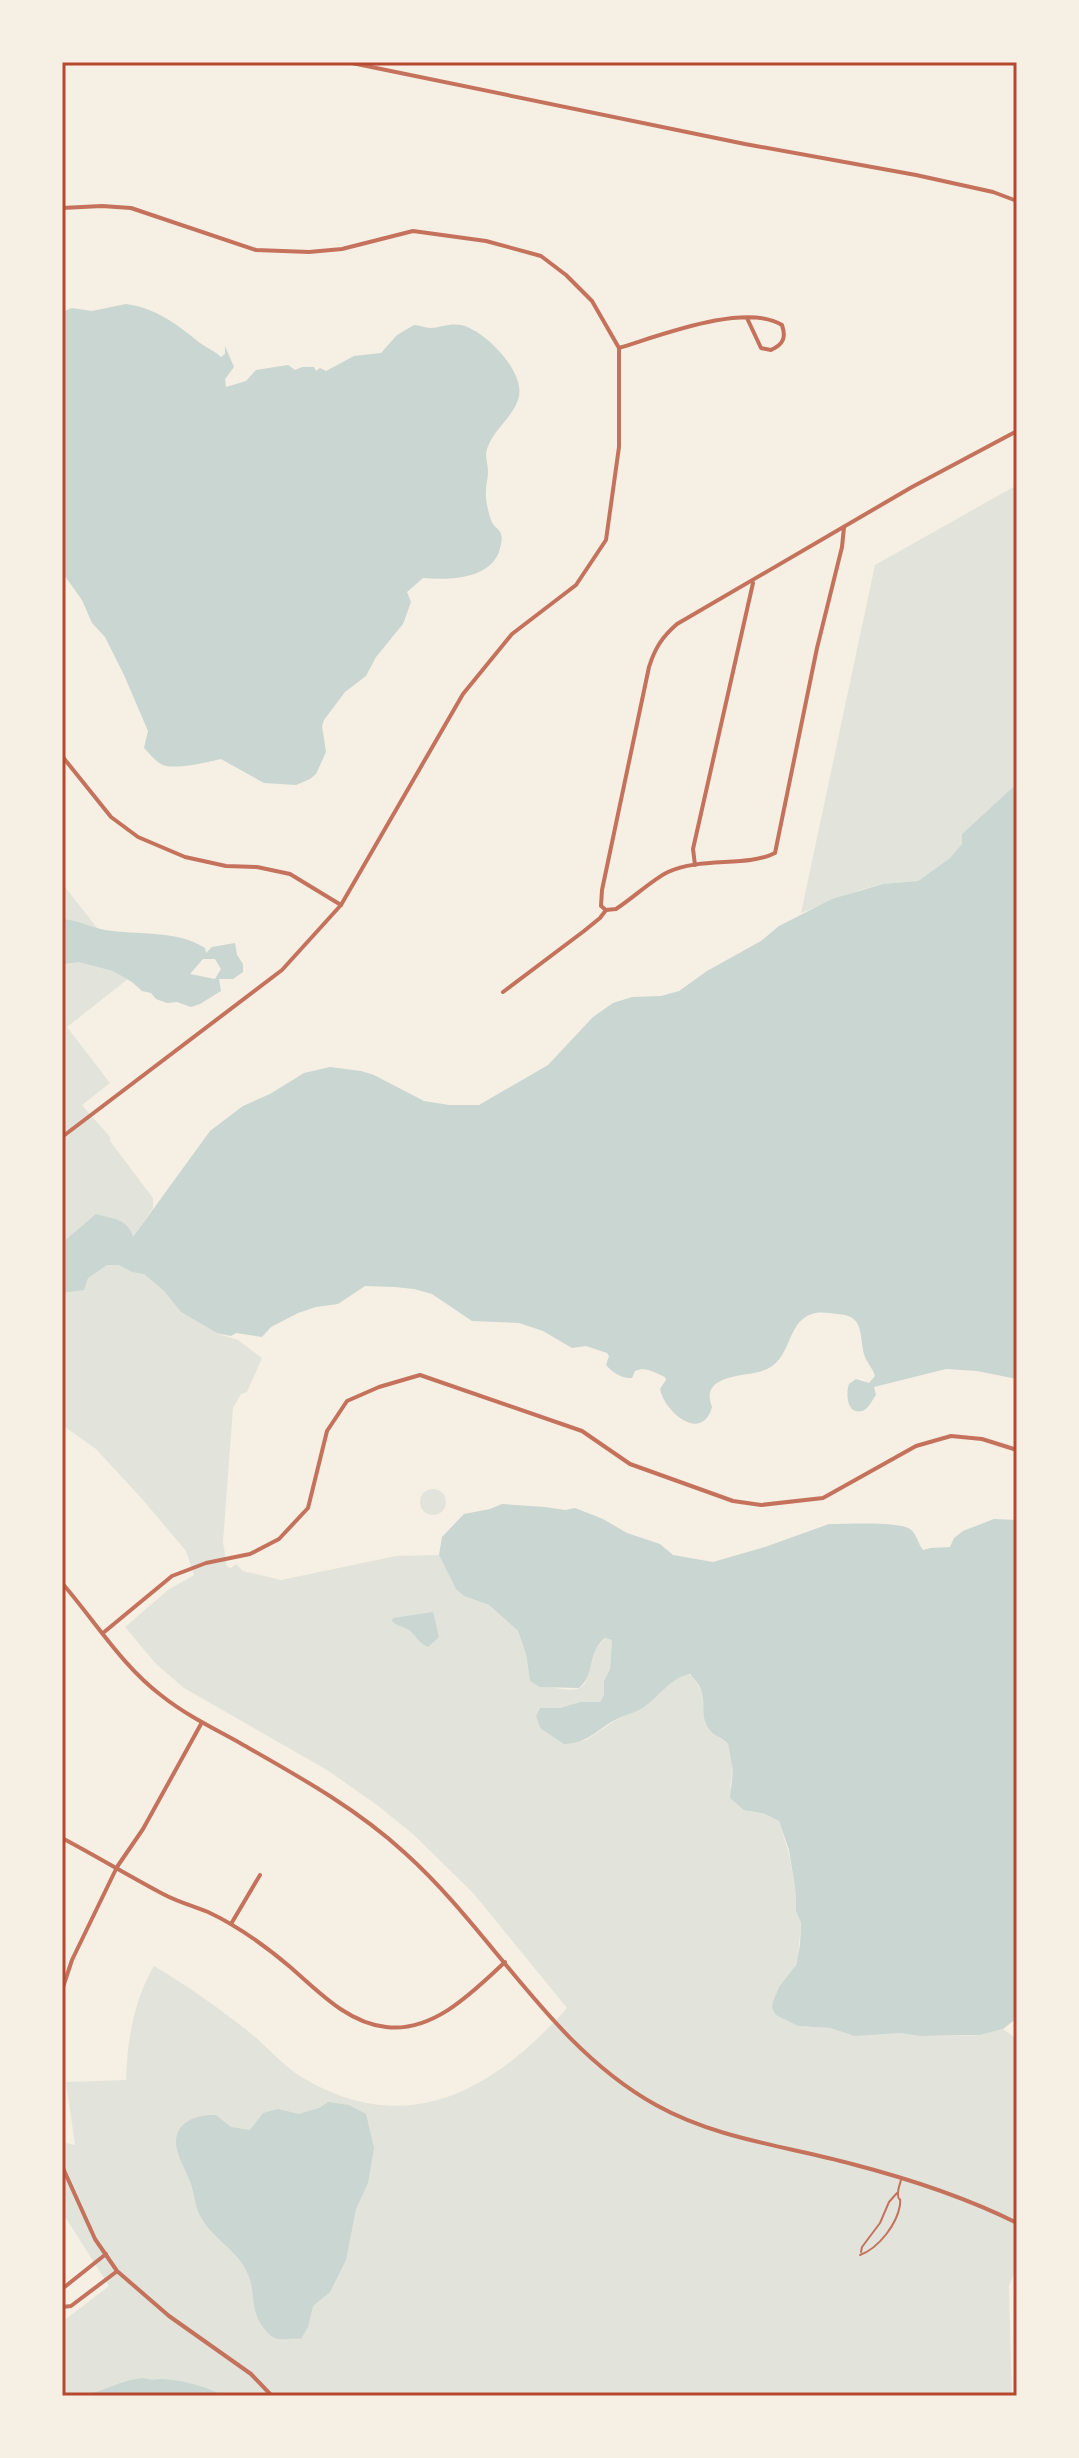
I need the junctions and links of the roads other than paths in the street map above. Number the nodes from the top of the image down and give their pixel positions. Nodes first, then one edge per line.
1 (347, 62) edge
2 (1017, 201) edge
3 (62, 208) edge
4 (747, 318) junction
5 (619, 348) junction
6 (1017, 431) edge
7 (844, 527) junction
8 (753, 581) junction
9 (62, 756) edge
10 (695, 865) junction
11 (341, 905) junction
12 (606, 910) junction
13 (503, 992) dead end
14 (62, 1137) edge
15 (1017, 1450) edge
16 (62, 1583) edge
17 (103, 1633) junction
18 (201, 1723) junction
19 (62, 1838) edge
20 (117, 1867) junction
21 (260, 1875) dead end
22 (231, 1924) junction
23 (505, 1962) junction
24 (62, 1990) edge
25 (62, 2166) edge
26 (901, 2179) junction
27 (898, 2193) junction
28 (1015, 2222) edge
29 (106, 2254) junction
30 (117, 2271) junction
31 (62, 2289) edge
32 (62, 2307) edge
33 (272, 2396) edge

1 - 2 street
3 - 5 street
4 - 4 street
4 - 5 street
5 - 11 street
6 - 7 street
7 - 8 street
7 - 10 street
8 - 10 street
8 - 12 street
9 - 11 street
10 - 12 street
11 - 14 street
12 - 13 street
15 - 17 street
16 - 17 street
17 - 18 street
18 - 20 street
18 - 23 street
19 - 20 street
20 - 22 street
20 - 24 street
21 - 22 street
22 - 23 street
23 - 26 street
25 - 29 street
26 - 27 lane
26 - 28 street
27 - 27 lane
29 - 30 street
29 - 31 street
30 - 32 street
30 - 33 street

